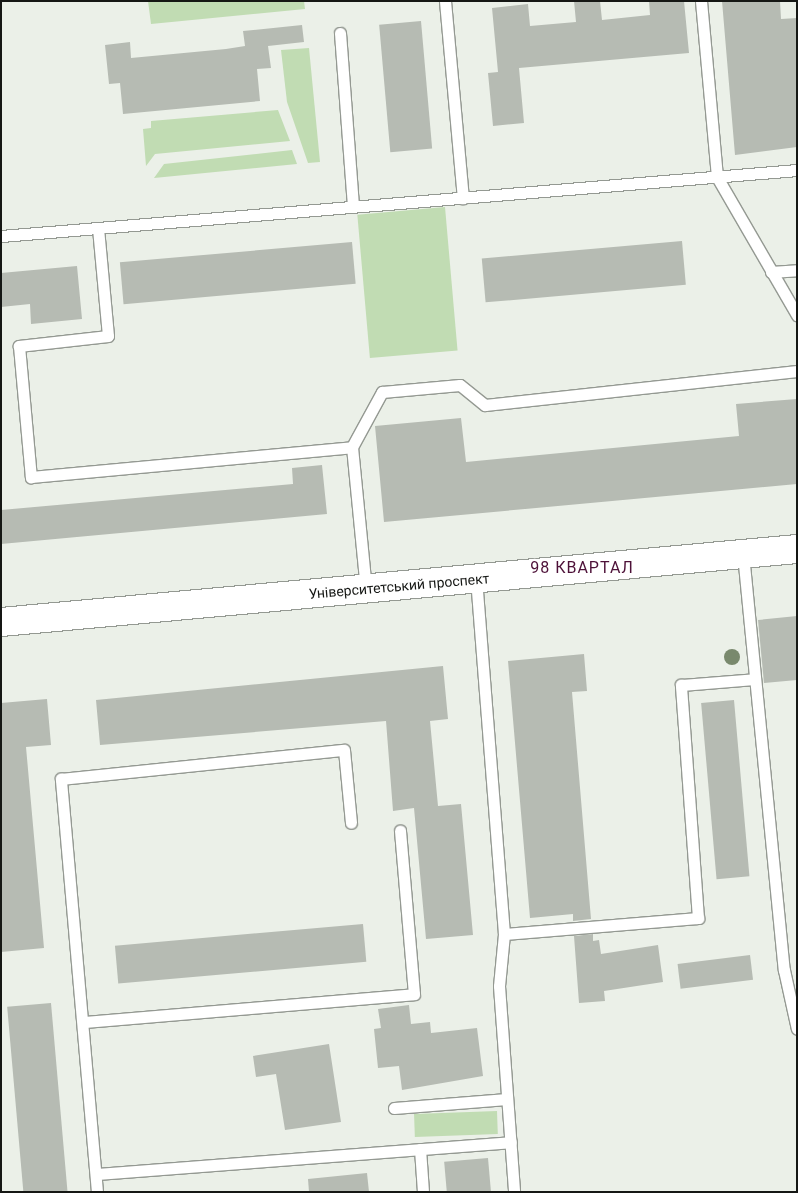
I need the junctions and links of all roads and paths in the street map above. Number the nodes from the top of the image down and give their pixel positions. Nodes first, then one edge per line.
1 (445, 1) edge
2 (701, 1) edge
3 (340, 33) dead end
4 (797, 170) edge
5 (717, 177) junction
6 (463, 198) junction
7 (353, 207) junction
8 (98, 228) junction
9 (1, 236) edge
10 (797, 270) edge
11 (771, 272) junction
12 (797, 315) edge
13 (797, 371) edge
14 (352, 447) junction
15 (797, 549) edge
16 (743, 554) junction
17 (476, 578) junction
18 (366, 589) junction
19 (1, 622) edge
20 (755, 679) junction
21 (351, 823) dead end
22 (400, 831) dead end
23 (504, 934) junction
24 (84, 1022) junction
25 (797, 1029) edge
26 (507, 1099) junction
27 (394, 1108) dead end
28 (511, 1142) junction
29 (420, 1149) junction
30 (96, 1174) junction
31 (97, 1192) edge
32 (423, 1192) edge
33 (514, 1192) edge

1 - 6 lane
2 - 5 lane
3 - 7 lane
4 - 5 lane
5 - 6 lane
5 - 11 lane
6 - 7 lane
7 - 8 lane
8 - 9 lane
8 - 14 lane
10 - 11 lane
11 - 12 lane
13 - 14 lane
14 - 18 lane
15 - 16 main road, Університетський проспект
16 - 17 main road, Університетський проспект
16 - 20 lane
17 - 18 main road, Університетський проспект
17 - 23 lane
18 - 19 main road, Університетський проспект
20 - 23 lane
20 - 25 lane
21 - 24 lane
22 - 24 lane
23 - 26 lane
24 - 30 lane
26 - 27 lane
26 - 28 lane
28 - 29 lane
28 - 33 lane
29 - 30 lane
29 - 32 lane
30 - 31 lane

